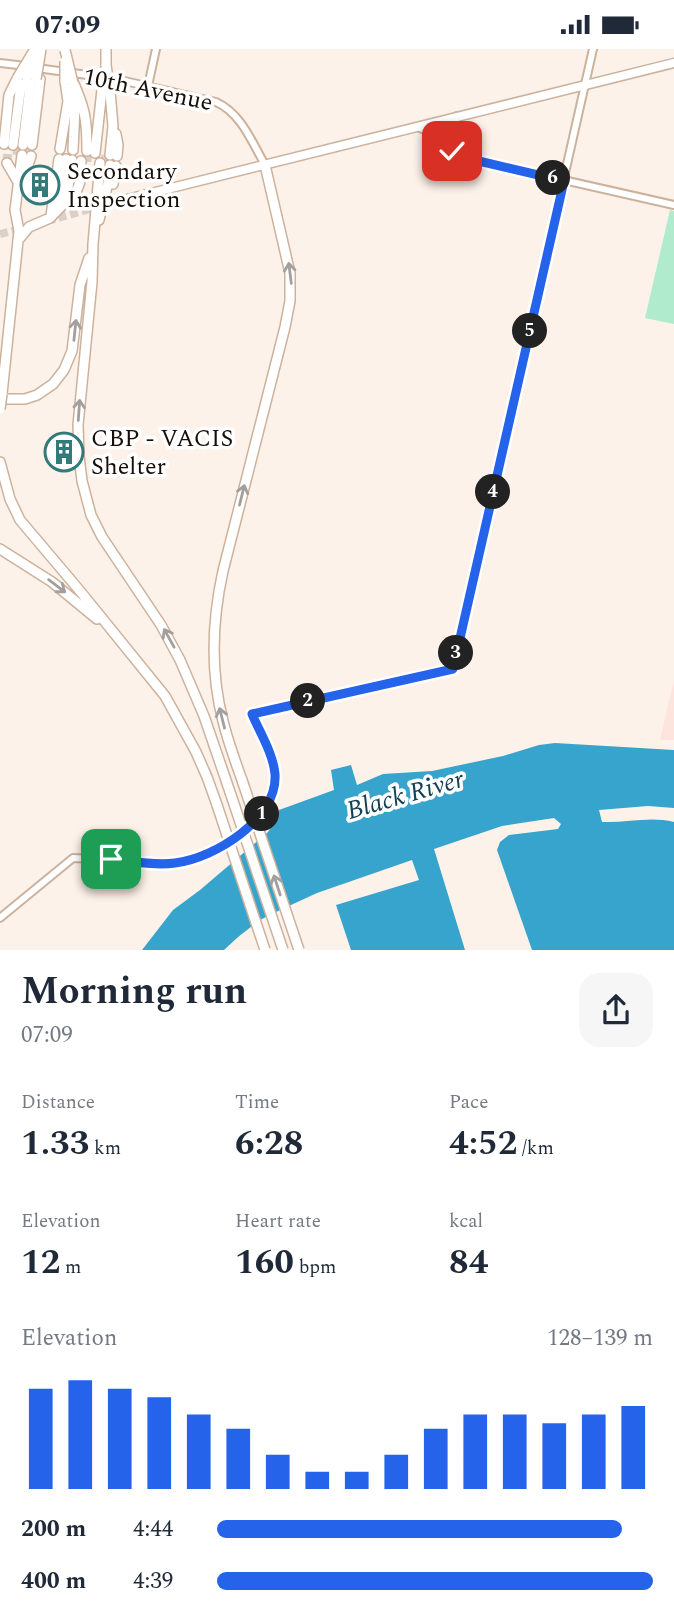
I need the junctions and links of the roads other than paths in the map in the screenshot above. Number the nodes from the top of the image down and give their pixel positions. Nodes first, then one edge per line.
1 (156, 49) edge
2 (593, 49) edge
3 (106, 50) edge
4 (36, 52) edge
5 (65, 53) edge
6 (0, 63) edge
7 (674, 63) edge
8 (26, 78) junction
9 (71, 83) junction
10 (148, 86) junction
11 (585, 86) junction
12 (106, 91) junction
13 (457, 116) junction
14 (418, 127) junction
15 (0, 129) edge
16 (461, 156) junction
17 (89, 157) junction
18 (17, 160) edge
19 (265, 165) junction
20 (564, 181) junction
21 (115, 202) tunnel mouth
22 (674, 205) edge
23 (53, 214) junction
24 (94, 237) junction
25 (17, 246) junction
26 (1, 395) edge
27 (0, 410) edge
28 (0, 462) edge
29 (0, 549) edge
30 (132, 656) junction
31 (0, 918) edge
32 (265, 950) edge
33 (283, 950) edge
34 (299, 950) edge

1 - 10 street
2 - 11 street
3 - 12 highway, bridge
3 - 12 highway, bridge
4 - 8 highway, bridge
4 - 8 highway, bridge
5 - 9 highway, bridge
6 - 10 street, 10th Avenue
7 - 11 main road
8 - 15 highway
8 - 18 highway
8 - 18 highway
9 - 17 highway
9 - 17 highway
9 - 17 highway
10 - 19 street, 10th Avenue
11 - 13 main road
11 - 20 street
12 - 17 highway
12 - 17 highway
13 - 14 main road
13 - 16 street
14 - 16 street
14 - 19 main road
16 - 20 street
17 - 23 highway
17 - 23 highway
17 - 24 highway
17 - 24 highway
18 - 25 highway
19 - 21 main road
34 -> 19 highway, bridge
20 - 22 street
20 - 31 street
23 - 25 highway
26 -> 24 highway
33 -> 24 highway, bridge
25 - 26 highway
26 - 27 highway, bridge
28 - 30 highway
29 -> 30 highway
30 - 32 highway, bridge

